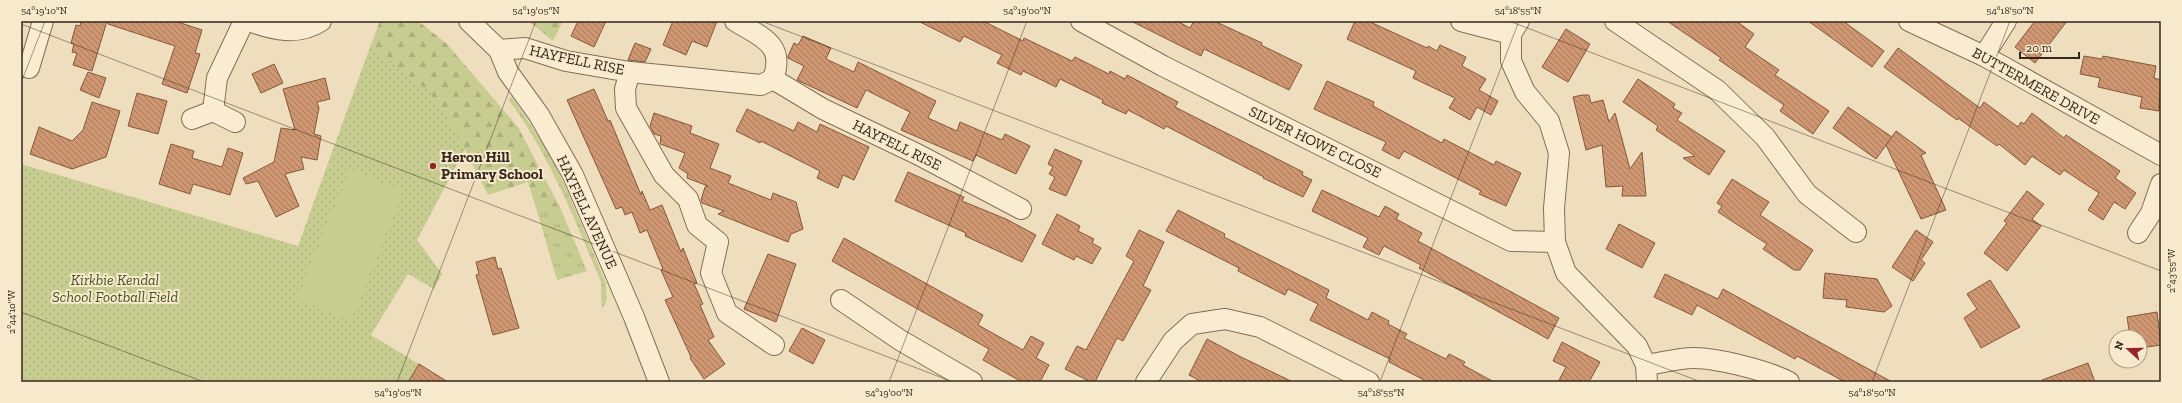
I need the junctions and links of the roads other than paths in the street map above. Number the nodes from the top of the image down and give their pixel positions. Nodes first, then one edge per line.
1 (43, 21) edge
2 (244, 21) edge
3 (249, 21) edge
4 (321, 21) edge
5 (469, 21) edge
6 (735, 21) edge
7 (1081, 21) edge
8 (1461, 21) edge
9 (1615, 21) edge
10 (1909, 21) edge
11 (2006, 21) edge
12 (1515, 27) edge
13 (499, 50) junction
14 (1984, 56) junction
15 (29, 68) dead end
16 (630, 72) junction
17 (772, 79) junction
18 (213, 111) junction
19 (192, 118) dead end
20 (235, 122) dead end
21 (2161, 155) edge
22 (2161, 184) edge
23 (1022, 209) dead end
24 (1856, 232) dead end
25 (2138, 233) dead end
26 (1555, 242) junction
27 (841, 300) dead end
28 (774, 345) dead end
29 (1646, 374) edge
30 (659, 382) edge
31 (972, 382) edge
32 (1146, 382) edge
33 (1369, 382) edge
34 (1789, 382) edge

1 - 15 street
2 - 18 street
3 - 4 street
5 - 13 street
6 - 17 street
7 - 26 street, SILVER HOWE CLOSE
8 - 12 street
9 - 24 street
10 - 14 street, BUTTERMERE DRIVE
11 - 14 street
12 - 26 street
13 - 16 street, HAYFELL RISE
13 - 30 street, HAYFELL AVENUE
14 - 21 street, BUTTERMERE DRIVE
16 - 17 street, HAYFELL RISE
16 - 28 street
17 - 23 street, HAYFELL RISE
18 - 19 street
18 - 20 street
22 - 25 street
26 - 29 street
27 - 31 street
29 - 34 street
32 - 33 street

